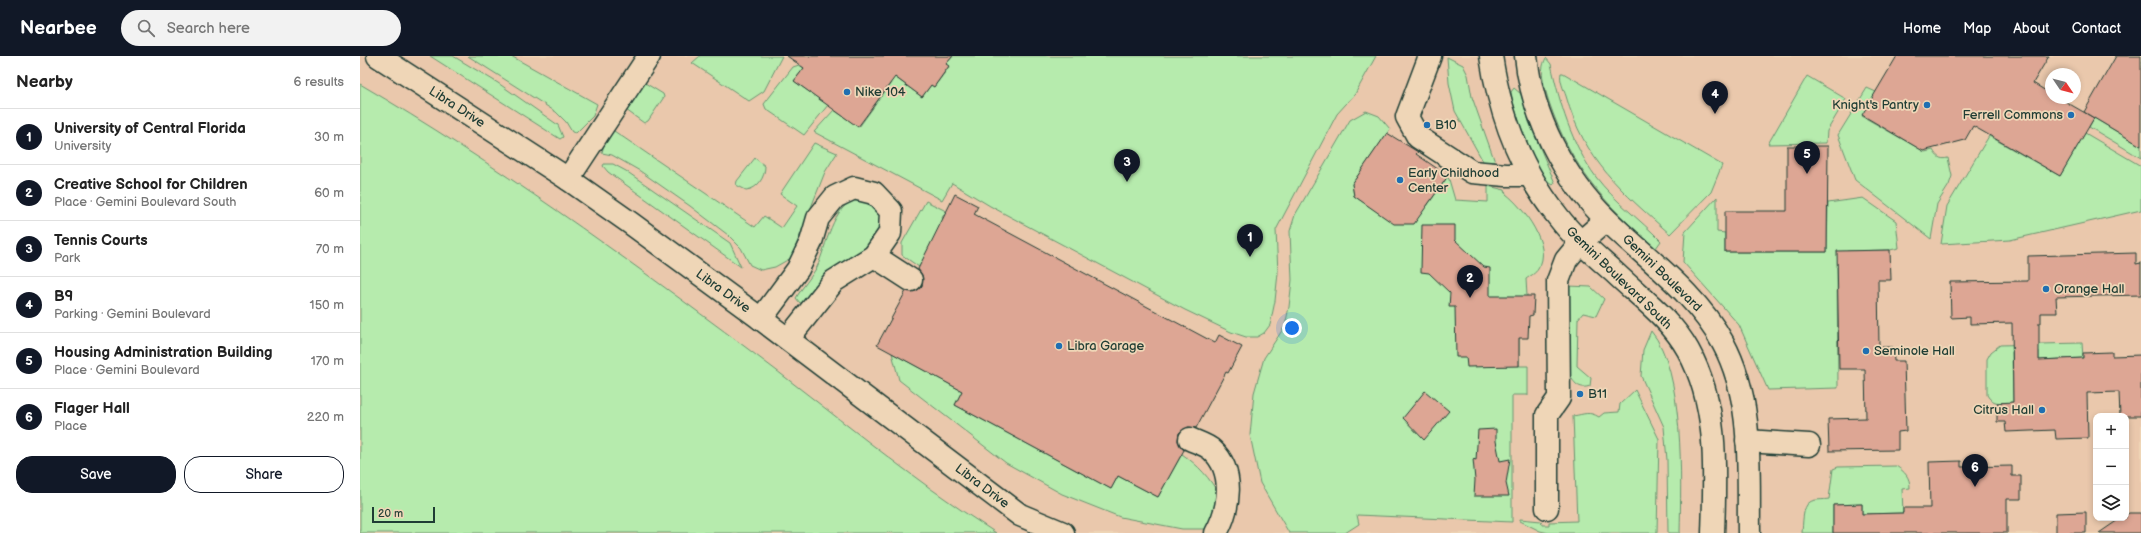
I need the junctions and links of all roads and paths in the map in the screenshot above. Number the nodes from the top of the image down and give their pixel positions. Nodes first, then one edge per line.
1 (378, 56) edge
2 (649, 56) edge
3 (1430, 56) edge
4 (1491, 56) edge
5 (1526, 56) edge
6 (1529, 174) junction
7 (568, 179) junction
8 (1606, 220) junction
9 (1581, 242) junction
10 (874, 256) junction
11 (911, 280) dead end
12 (761, 319) junction
13 (788, 339) junction
14 (1190, 439) dead end
15 (1747, 441) junction
16 (1809, 445) dead end
17 (1547, 508) dead end
18 (1063, 533) edge
19 (1216, 533) edge
20 (1713, 533) edge
21 (1749, 533) edge

1 - 7 street, Libra Drive
2 - 7 street
3 - 6 street
4 - 6 street, Gemini Boulevard South
5 - 8 street, Gemini Boulevard
6 - 9 street, Gemini Boulevard South
7 - 12 street, Libra Drive
8 - 9 street
8 - 15 street, Gemini Boulevard
9 - 17 street
9 - 20 street, Gemini Boulevard South
10 - 11 street
10 - 12 street
10 - 13 street
12 - 13 street, Libra Drive
13 - 18 street, Libra Drive
14 - 19 street
15 - 16 street
15 - 21 street, Gemini Boulevard

